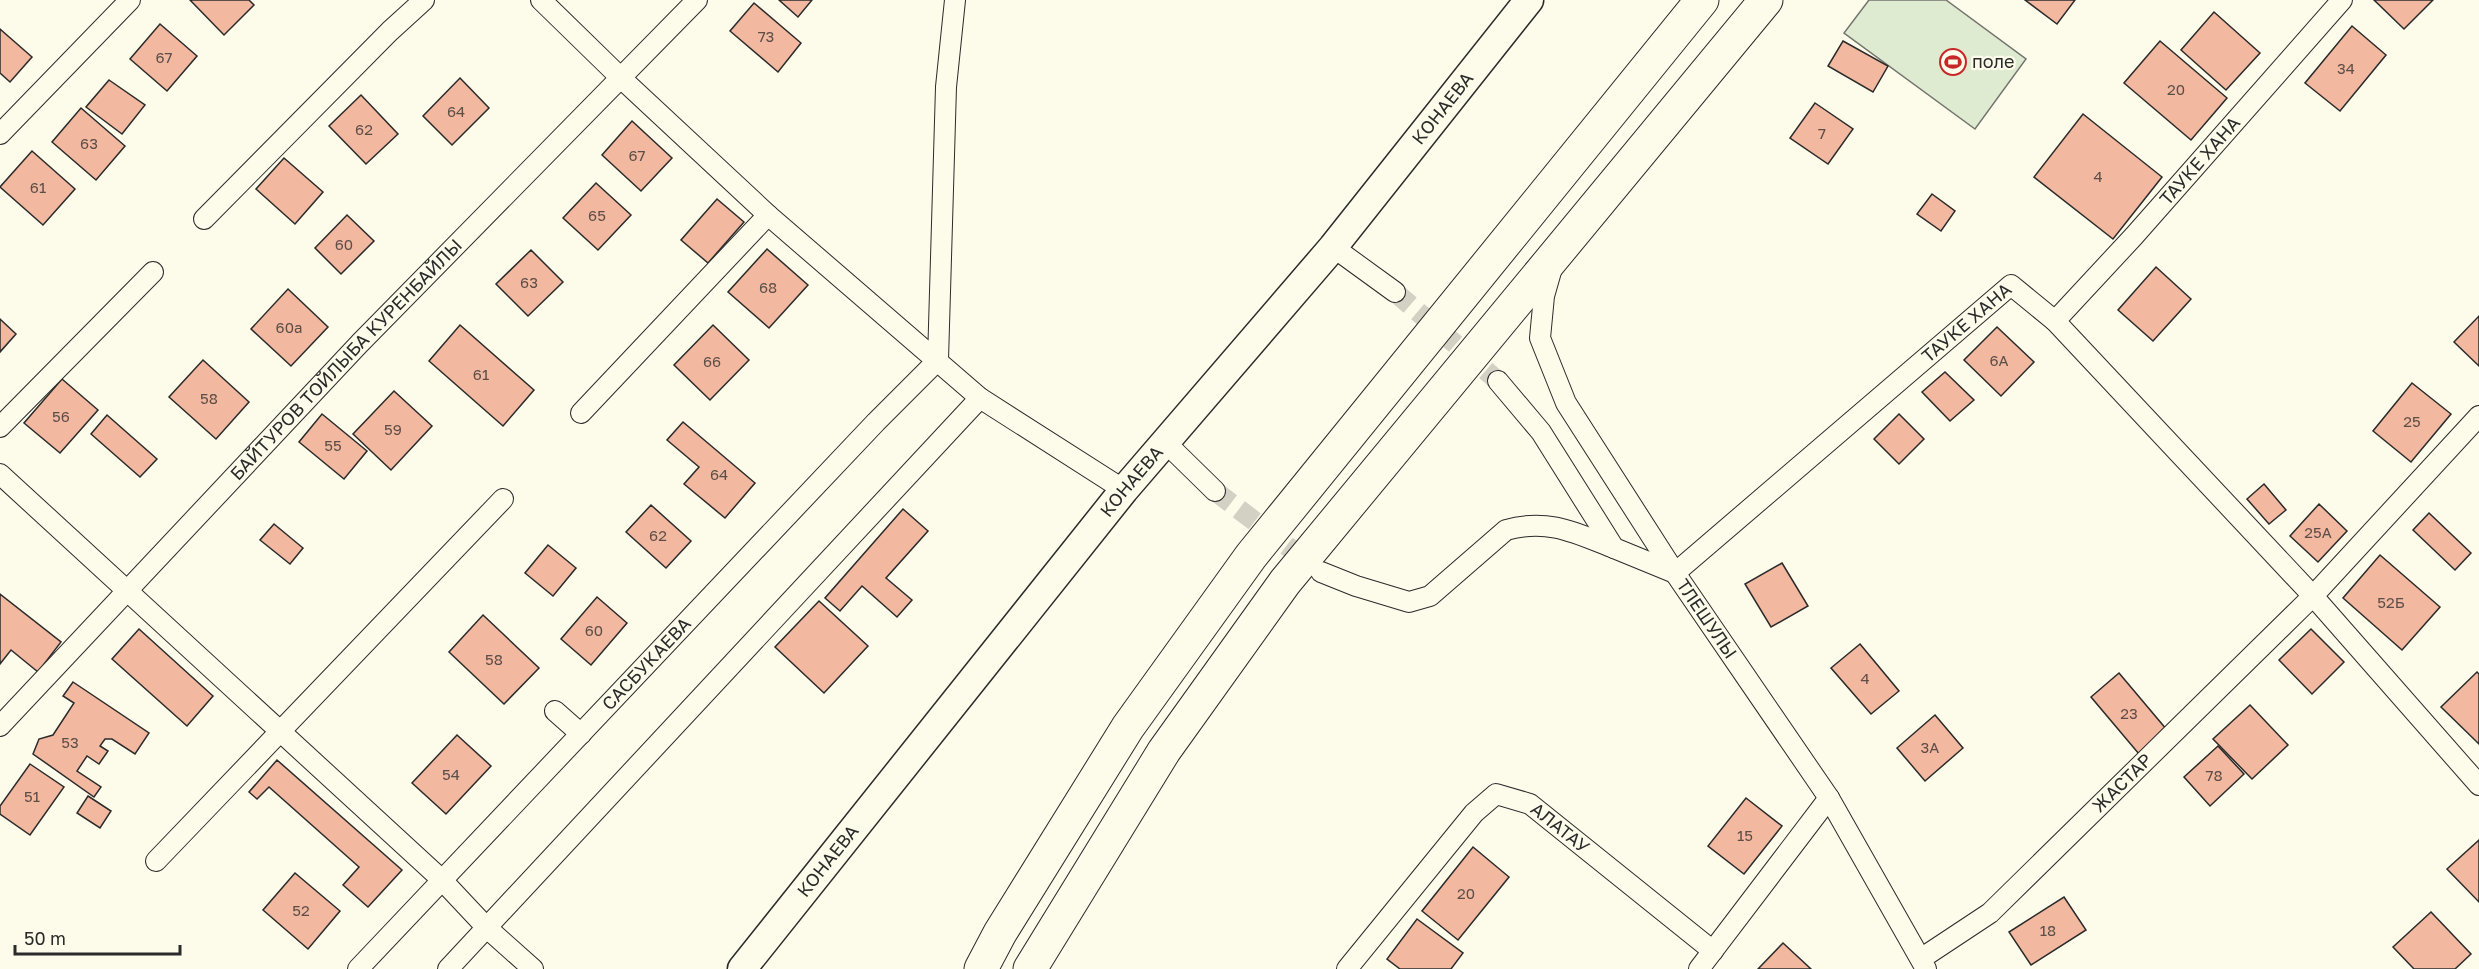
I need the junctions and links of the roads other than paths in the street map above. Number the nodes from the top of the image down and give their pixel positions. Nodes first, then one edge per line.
1 (130, 0) edge
2 (424, 0) edge
3 (542, 0) edge
4 (697, 0) edge
5 (955, 0) edge
6 (1529, 0) edge
7 (1702, 0) edge
8 (1766, 0) edge
9 (2343, 0) edge
10 (621, 79) junction
11 (0, 134) edge
12 (768, 215) junction
13 (204, 219) dead end
14 (1333, 247) junction
15 (1556, 254) junction
16 (153, 272) dead end
17 (1395, 292) tunnel mouth
18 (2055, 321) junction
19 (938, 360) junction
20 (1498, 381) tunnel mouth
21 (980, 398) junction
22 (581, 413) dead end
23 (2479, 416) edge
24 (0, 427) edge
25 (1166, 443) junction
26 (0, 474) edge
27 (1124, 490) junction
28 (1215, 491) tunnel mouth
29 (503, 499) dead end
30 (1614, 548) junction
31 (1321, 572) tunnel mouth
32 (1675, 573) junction
33 (127, 592) junction
34 (2313, 596) junction
35 (555, 711) dead end
36 (0, 726) edge
37 (281, 733) junction
38 (581, 734) junction
39 (2479, 785) edge
40 (1829, 798) junction
41 (156, 861) dead end
42 (441, 879) junction
43 (487, 928) junction
44 (1713, 951) junction
45 (1924, 964) edge
46 (358, 969) edge
47 (448, 969) edge
48 (533, 969) edge
49 (742, 969) edge
50 (981, 969) edge
51 (1030, 969) edge
52 (1347, 969) edge
53 (1699, 969) edge

1 - 11 street
2 - 13 street
3 - 10 street
4 - 10 street, БАЙТУРОВ ТОЙЛЫБА КУРЕНБАЙЛЫ
5 - 19 street
6 - 14 main road, КОНАЕВА
7 - 50 highway
8 - 15 highway
9 - 18 street, ТАУКЕ ХАНА
10 - 12 street
10 - 33 street, БАЙТУРОВ ТОЙЛЫБА КУРЕНБАЙЛЫ
12 - 19 street
12 - 22 street
14 - 17 street
14 - 25 main road, КОНАЕВА
15 - 32 street, ТЛЕШУЛЫ
15 - 51 highway
16 - 24 street
18 - 32 street, ТАУКЕ ХАНА
18 - 34 street, ТАУКЕ ХАНА
19 - 21 street
19 - 38 street, САСБУКАЕВА
20 - 30 street
21 - 27 street
21 - 43 street
23 - 34 street, ЖАСТАР
25 - 27 main road, КОНАЕВА
25 - 28 street
26 - 33 street
27 - 49 main road, КОНАЕВА
29 - 37 street
30 - 31 street
30 - 32 street
32 - 40 street, ТЛЕШУЛЫ
33 - 36 street, БАЙТУРОВ ТОЙЛЫБА КУРЕНБАЙЛЫ
33 - 37 street
34 - 39 street
34 - 45 street, ЖАСТАР
35 - 38 street
37 - 41 street
37 - 42 street
38 - 42 street, САСБУКАЕВА
40 - 44 street
40 - 45 street, ТЛЕШУЛЫ
42 - 43 street
42 - 46 street, САСБУКАЕВА
43 - 47 street
43 - 48 street
44 - 52 street, АЛАТАУ
44 - 53 street

